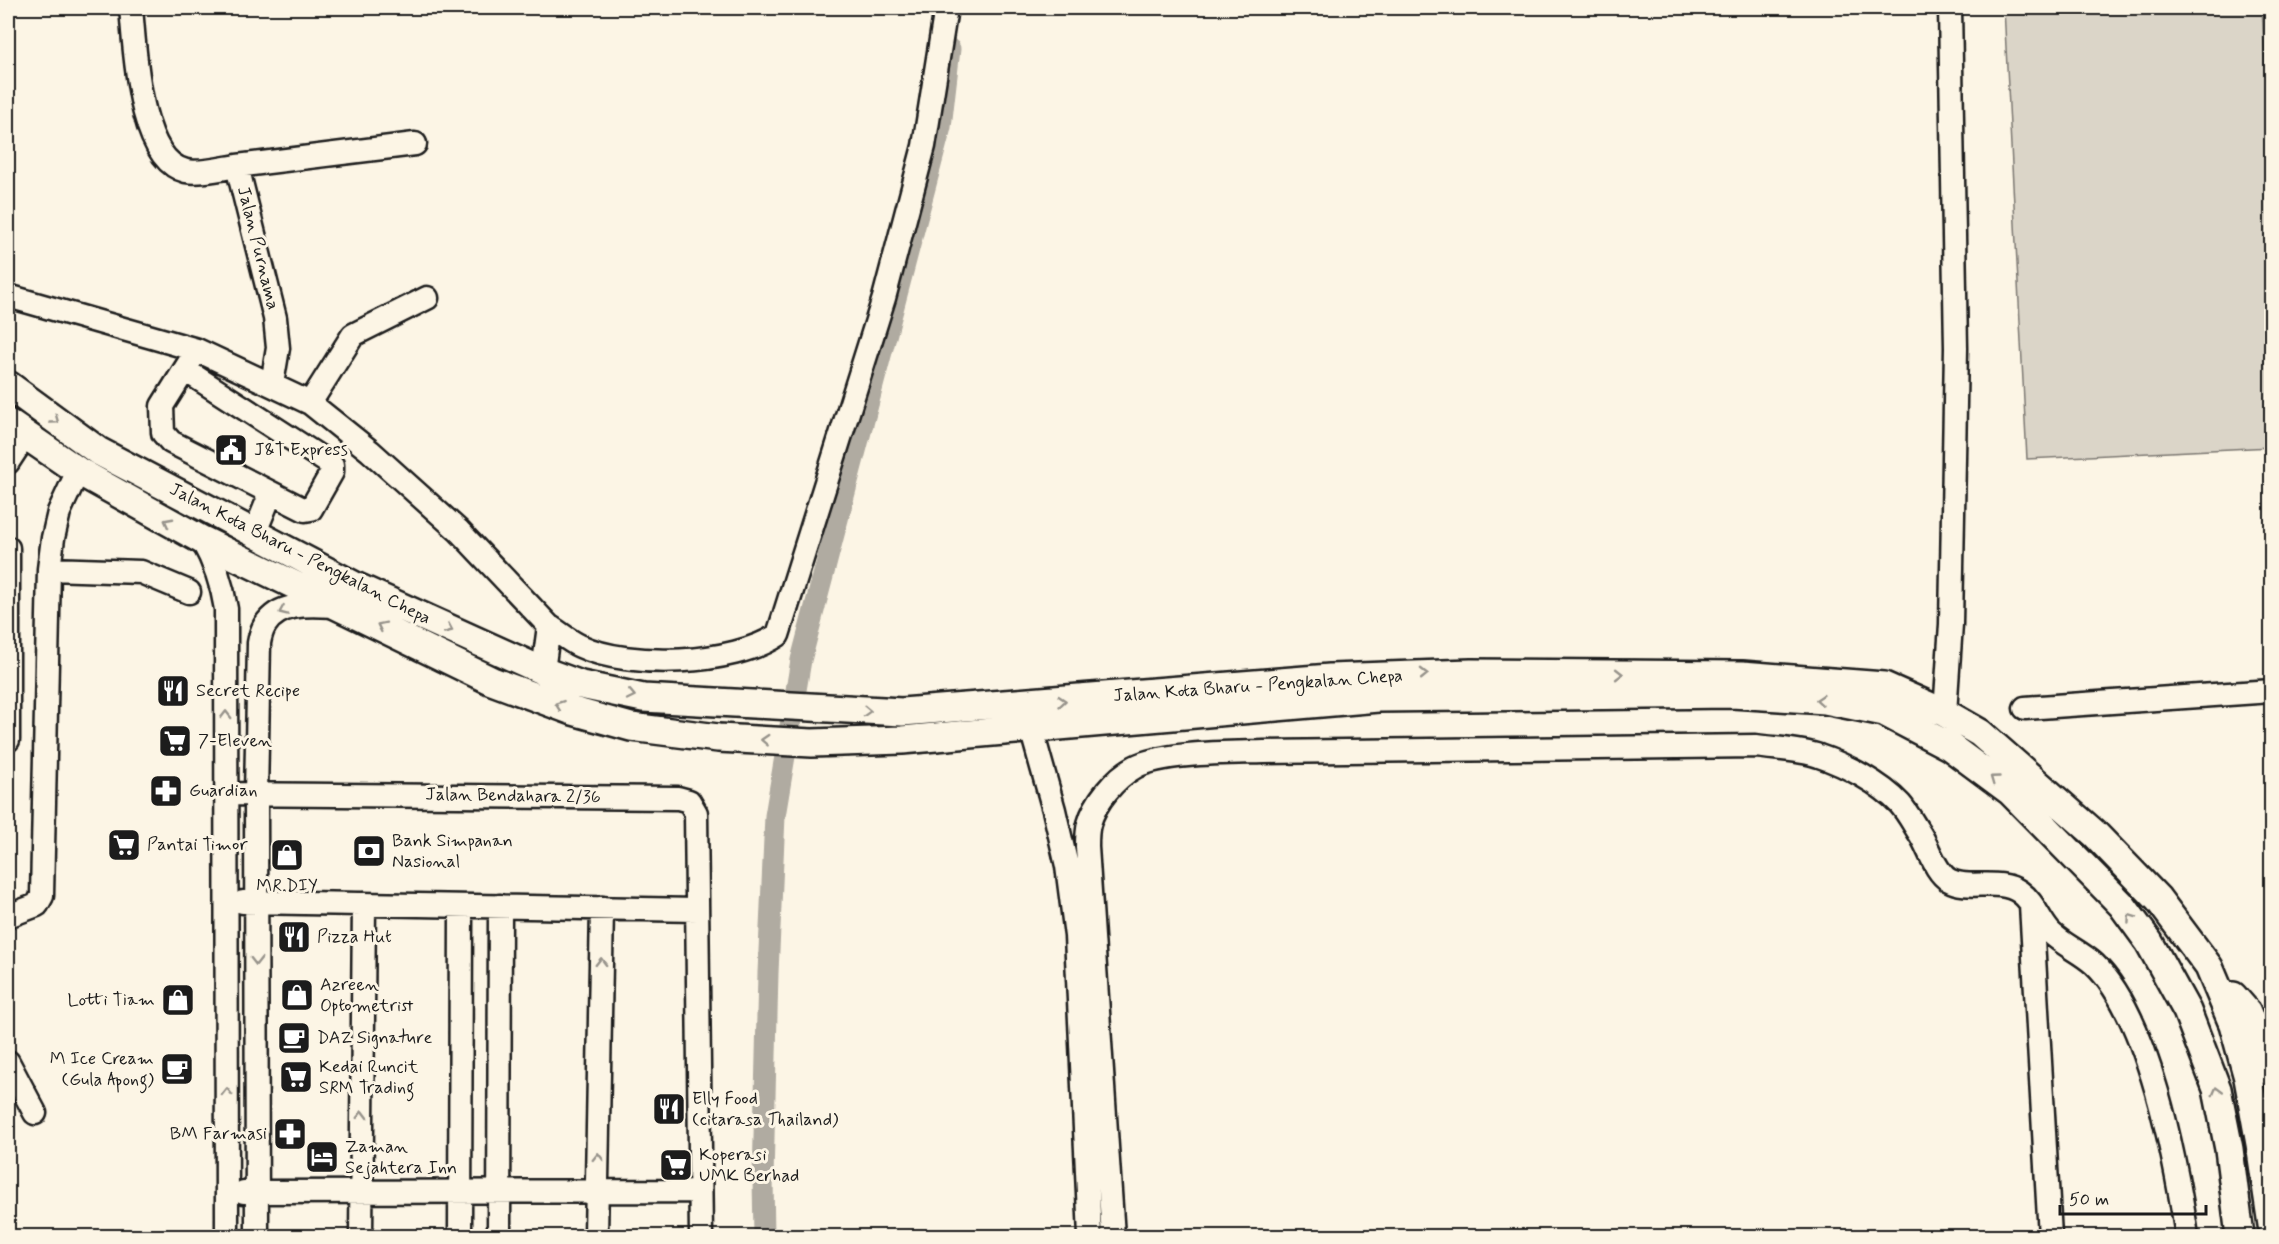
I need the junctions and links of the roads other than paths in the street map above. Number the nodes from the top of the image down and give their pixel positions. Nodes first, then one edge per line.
1 (131, 8) edge
2 (946, 8) edge
3 (1950, 8) edge
4 (416, 144) dead end
5 (237, 166) junction
6 (8, 296) edge
7 (428, 298) dead end
8 (197, 350) junction
9 (185, 370) junction
10 (272, 384) junction
11 (8, 385) edge
12 (310, 403) junction
13 (16, 430) edge
14 (8, 462) edge
15 (78, 471) junction
16 (271, 493) junction
17 (255, 532) junction
18 (202, 540) junction
19 (8, 548) edge
20 (50, 568) junction
21 (189, 592) dead end
22 (8, 601) edge
23 (341, 606) junction
24 (549, 626) junction
25 (543, 671) junction
26 (2271, 691) edge
27 (2025, 708) dead end
28 (1946, 713) junction
29 (8, 726) edge
30 (1031, 728) junction
31 (226, 794) junction
32 (256, 794) junction
33 (227, 902) junction
34 (256, 902) junction
35 (364, 904) junction
36 (2031, 904) junction
37 (461, 906) junction
38 (500, 906) junction
39 (602, 908) junction
40 (698, 910) junction
41 (8, 916) edge
42 (2209, 968) junction
43 (8, 1062) edge
44 (2271, 1073) edge
45 (35, 1113) dead end
46 (2266, 1153) edge
47 (2230, 1158) junction
48 (361, 1191) junction
49 (460, 1191) junction
50 (500, 1191) junction
51 (597, 1191) junction
52 (700, 1191) junction
53 (227, 1192) junction
54 (257, 1192) junction
55 (2271, 1225) edge
56 (460, 1230) edge
57 (499, 1230) edge
58 (228, 1236) edge
59 (257, 1236) edge
60 (362, 1236) edge
61 (596, 1236) edge
62 (700, 1236) edge
63 (1090, 1236) edge
64 (1113, 1236) edge
65 (2050, 1236) edge
66 (2187, 1236) edge
67 (2240, 1236) edge

1 - 5 street, Jalan Purnama
2 - 24 street
3 - 28 street
4 - 5 street
5 - 10 street, Jalan Purnama
6 - 8 street
7 - 12 street
8 - 9 street
8 - 10 street
9 - 16 street
9 - 16 street
10 - 12 street
11 -> 17 main road, Jalan Kota Bharu - Pengkalan Chepa
12 - 24 street
13 - 14 street
13 - 15 main road, Jalan Kota Bharu - Pengkalan Chepa
18 -> 15 main road, Jalan Kota Bharu - Pengkalan Chepa
15 - 20 street
16 - 17 street
17 -> 25 main road, Jalan Kota Bharu - Pengkalan Chepa
18 - 23 main road, Jalan Kota Bharu - Pengkalan Chepa
31 -> 18 street
19 - 22 street
20 - 21 street
20 - 41 street
22 - 29 street
30 -> 23 main road, Jalan Kota Bharu - Pengkalan Chepa
23 -> 32 street
24 - 25 street
25 -> 28 main road, Jalan Kota Bharu - Pengkalan Chepa
26 - 27 street
28 - 42 main road, Jalan Kota Bharu - Pengkalan Chepa
47 -> 30 main road, Jalan Kota Bharu - Pengkalan Chepa
30 - 63 street
31 - 32 street, Jalan Bendahara 2/36
31 - 33 street
32 - 34 street
32 - 40 street, Jalan Bendahara 2/36
33 - 34 street
53 -> 33 street
34 - 35 street
34 -> 54 street
35 - 37 street
48 -> 35 street
36 - 64 street
36 - 65 street
36 - 66 street
37 - 38 street
37 - 49 street
38 - 39 street
38 - 50 street
39 - 40 street
51 -> 39 street
40 - 52 street, Jalan Bendahara 2/36
42 - 44 main road
42 - 46 main road, Jalan Kota Bharu - Pengkalan Chepa
43 - 45 street
46 - 47 street
46 - 55 main road, Jalan Kota Bharu - Pengkalan Chepa
47 - 67 main road, Jalan Kota Bharu - Pengkalan Chepa
48 - 49 street
48 - 54 street
48 - 60 street
49 - 50 street
49 - 56 street
50 - 51 street
50 - 57 street
51 - 52 street
51 - 61 street
52 - 62 street, Jalan Bendahara 2/36
53 - 54 street
53 - 58 street
54 - 59 street
56 - 57 street

